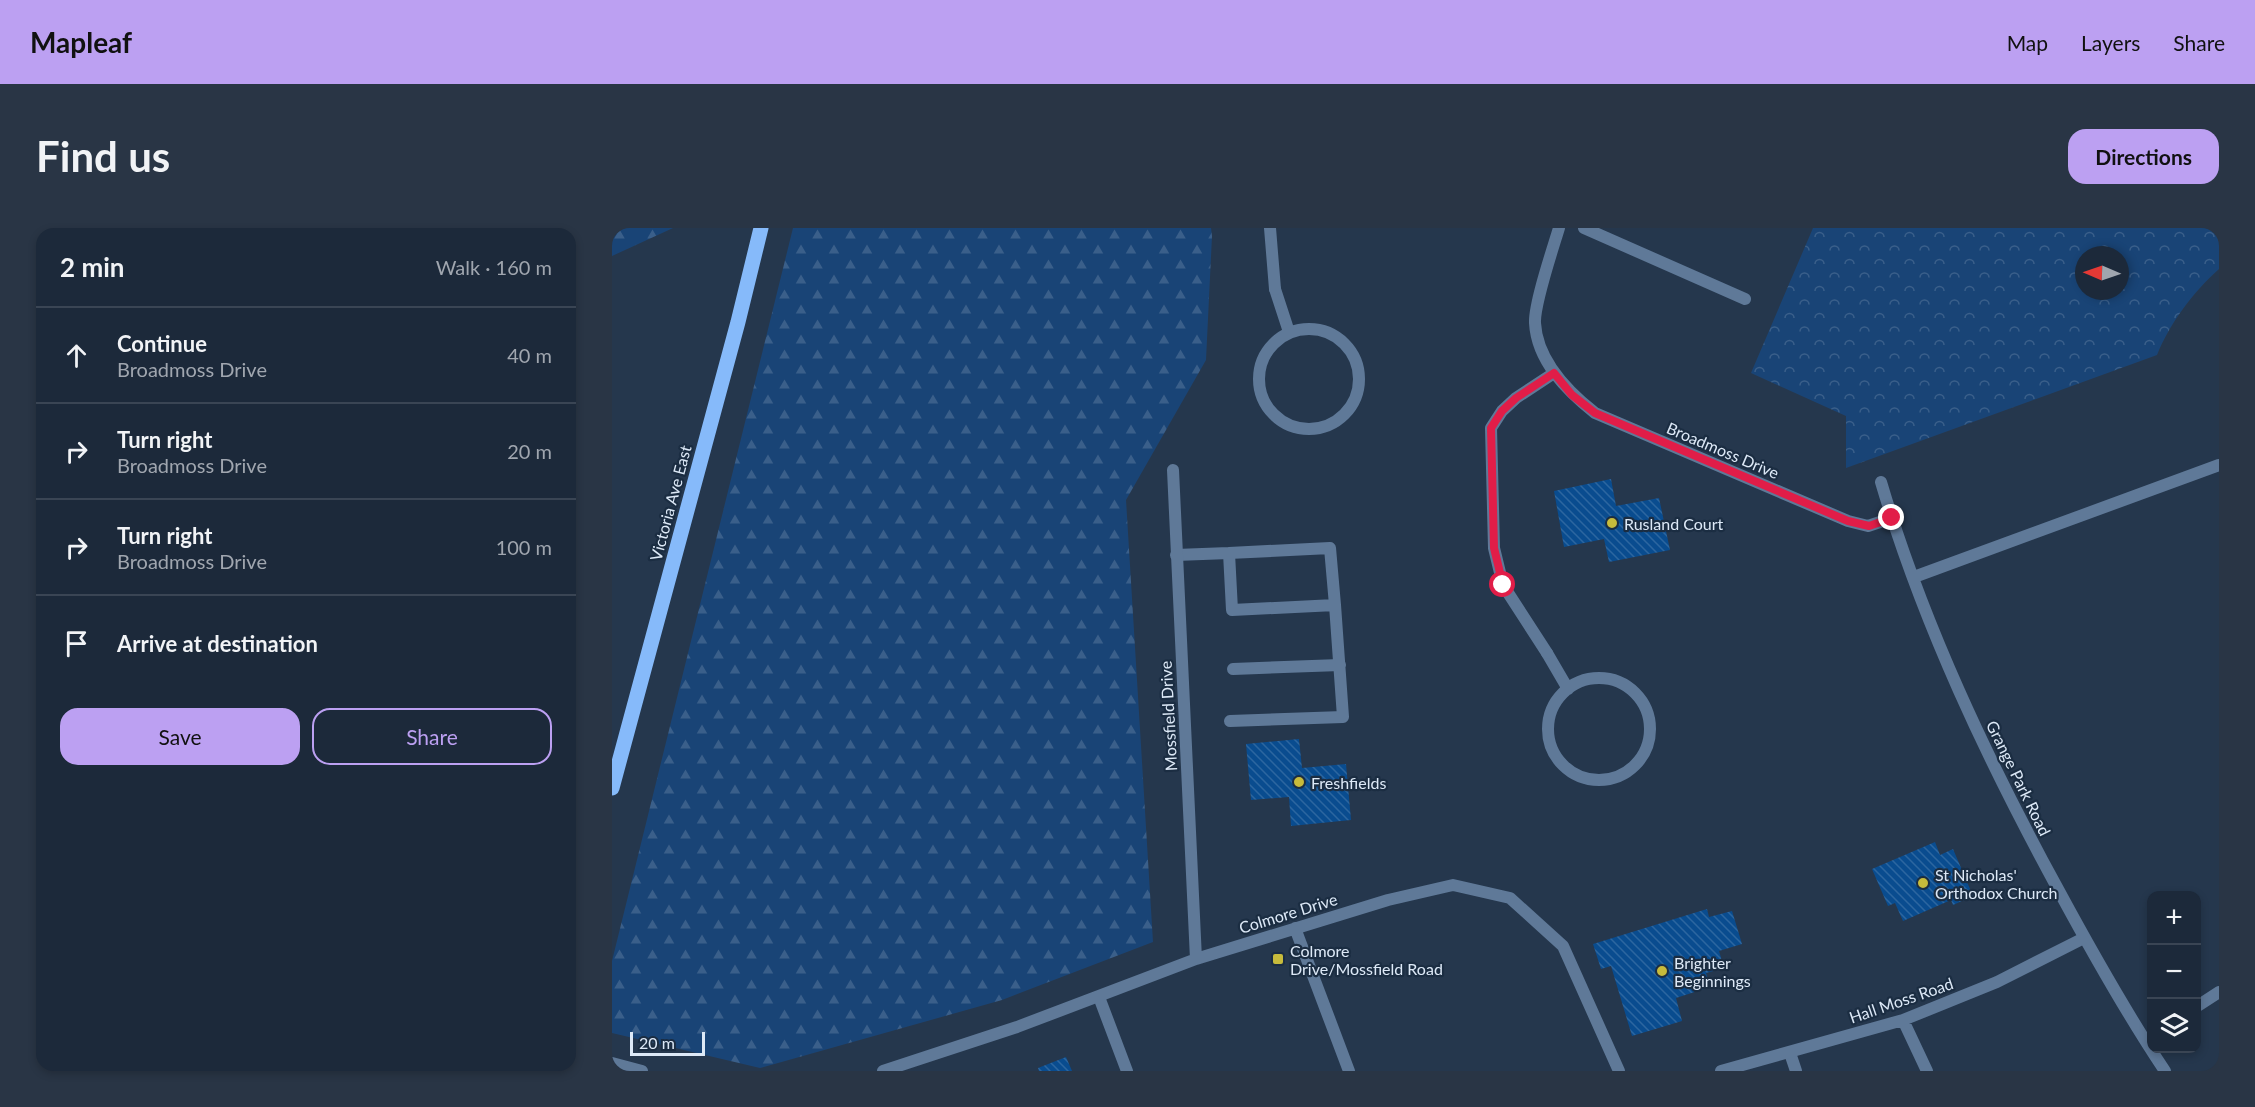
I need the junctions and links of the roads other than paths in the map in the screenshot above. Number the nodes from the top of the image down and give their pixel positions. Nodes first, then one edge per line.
1 (761, 228) edge
2 (1270, 228) edge
3 (1559, 228) edge
4 (1584, 228) edge
5 (1745, 299) dead end
6 (1289, 332) junction
7 (1554, 373) junction
8 (2219, 465) edge
9 (1173, 470) dead end
10 (1881, 482) dead end
11 (1892, 518) junction
12 (1229, 553) junction
13 (1176, 555) junction
14 (1914, 577) junction
15 (1335, 605) junction
16 (1340, 665) junction
17 (1233, 669) dead end
18 (1568, 689) junction
19 (1230, 721) dead end
20 (612, 788) edge
21 (1296, 928) junction
22 (2084, 938) junction
23 (1196, 959) junction
24 (2219, 992) edge
25 (1099, 997) junction
26 (2201, 1004) edge
27 (1903, 1020) junction
28 (2147, 1037) edge
29 (1790, 1053) junction
30 (2155, 1053) edge
31 (612, 1063) edge
32 (642, 1071) edge
33 (883, 1071) edge
34 (1127, 1071) edge
35 (1348, 1071) edge
36 (1619, 1071) edge
37 (1721, 1071) edge
38 (1796, 1071) edge
39 (1927, 1071) edge
40 (2165, 1071) edge

1 - 20 main road, Victoria Ave East
2 - 6 street
3 - 7 street, Broadmoss Drive
4 - 5 street
6 - 6 street
7 - 11 street, Broadmoss Drive
7 - 18 street
8 - 14 street
9 - 13 street, Mossfield Drive
10 - 11 street, Grange Park Road
11 - 14 street, Grange Park Road
12 - 13 street
12 - 15 street
12 - 15 street
13 - 23 street, Mossfield Drive
14 - 22 street, Grange Park Road
15 - 16 street
16 - 17 street
16 - 19 street
18 - 18 street
21 - 23 street, Colmore Drive
21 - 35 street
21 - 36 street, Colmore Drive
22 - 27 street, Hall Moss Road
22 - 28 street, Grange Park Road
23 - 25 street, Colmore Drive
24 - 26 street
25 - 33 street, Colmore Drive
25 - 34 street
27 - 29 street, Hall Moss Road
27 - 39 street
29 - 37 street, Hall Moss Road
29 - 38 street
30 - 40 street, Grange Park Road
31 - 32 street

